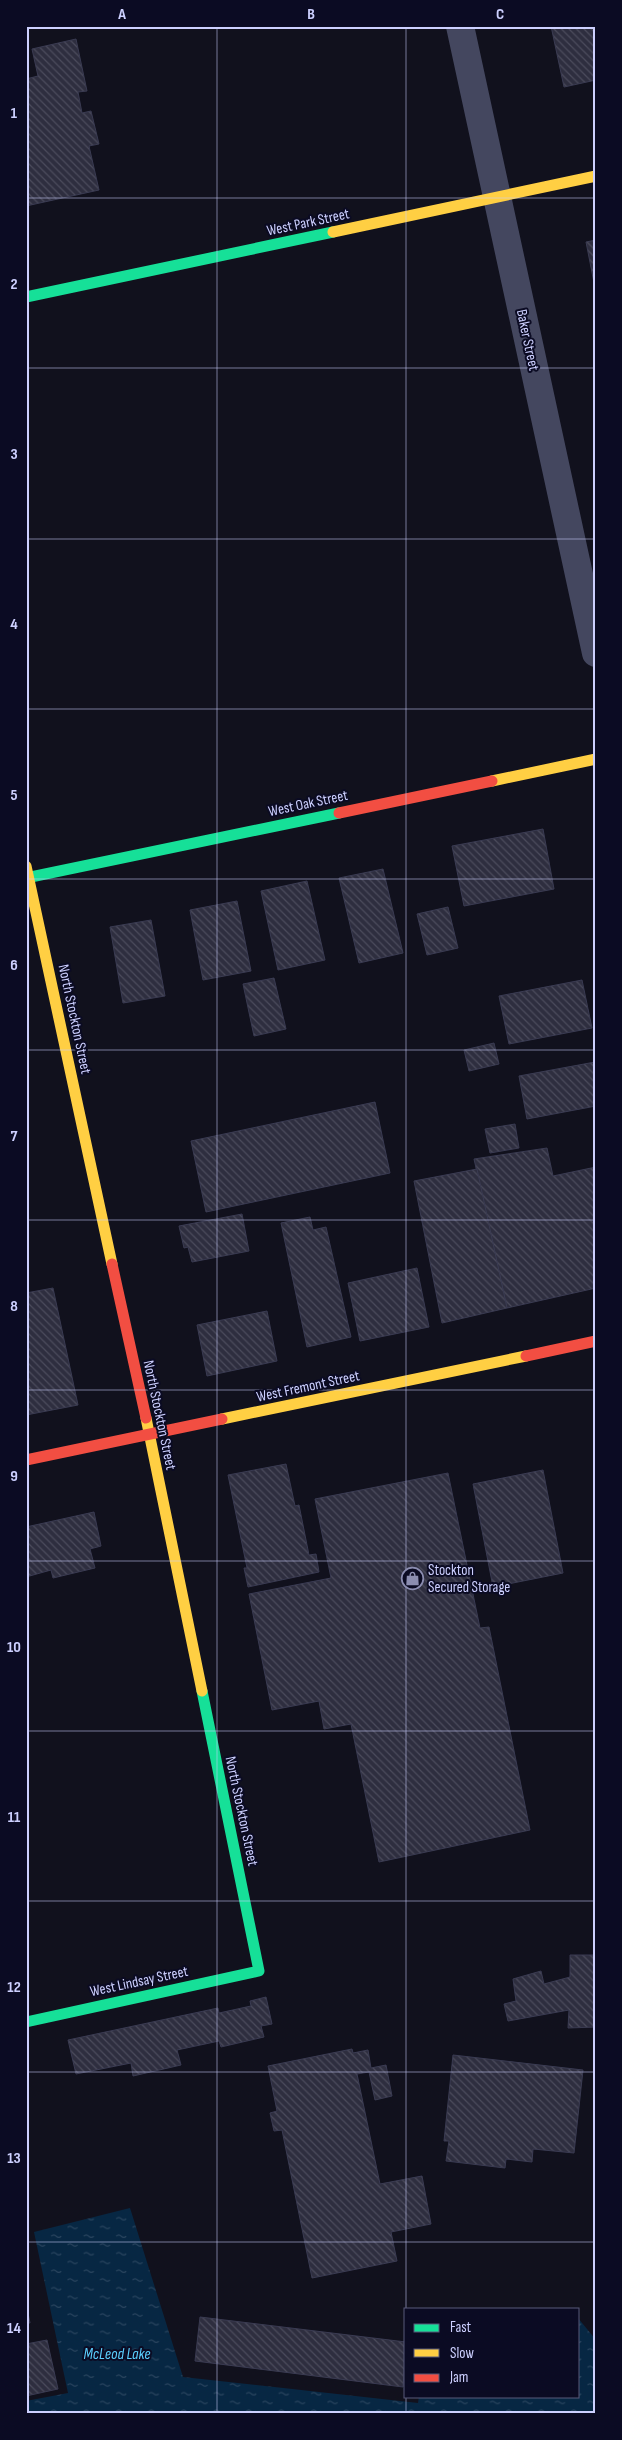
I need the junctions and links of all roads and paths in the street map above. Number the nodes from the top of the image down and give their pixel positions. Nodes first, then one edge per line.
1 (460, 26) edge
2 (596, 176) edge
3 (497, 197) junction
4 (26, 297) edge
5 (596, 653) edge
6 (596, 758) edge
7 (27, 874) edge
8 (596, 1341) edge
9 (149, 1434) junction
10 (26, 1460) edge
11 (259, 1971) joint
12 (26, 2022) edge

1 - 3 street, Baker Street
2 - 3 street, West Park Street
3 - 4 street, West Park Street
3 - 5 street, Baker Street
6 - 7 street, West Oak Street
7 - 9 street, North Stockton Street
8 - 9 street, West Fremont Street
9 - 10 street, West Fremont Street
9 - 11 street, North Stockton Street
11 - 12 street, West Lindsay Street

